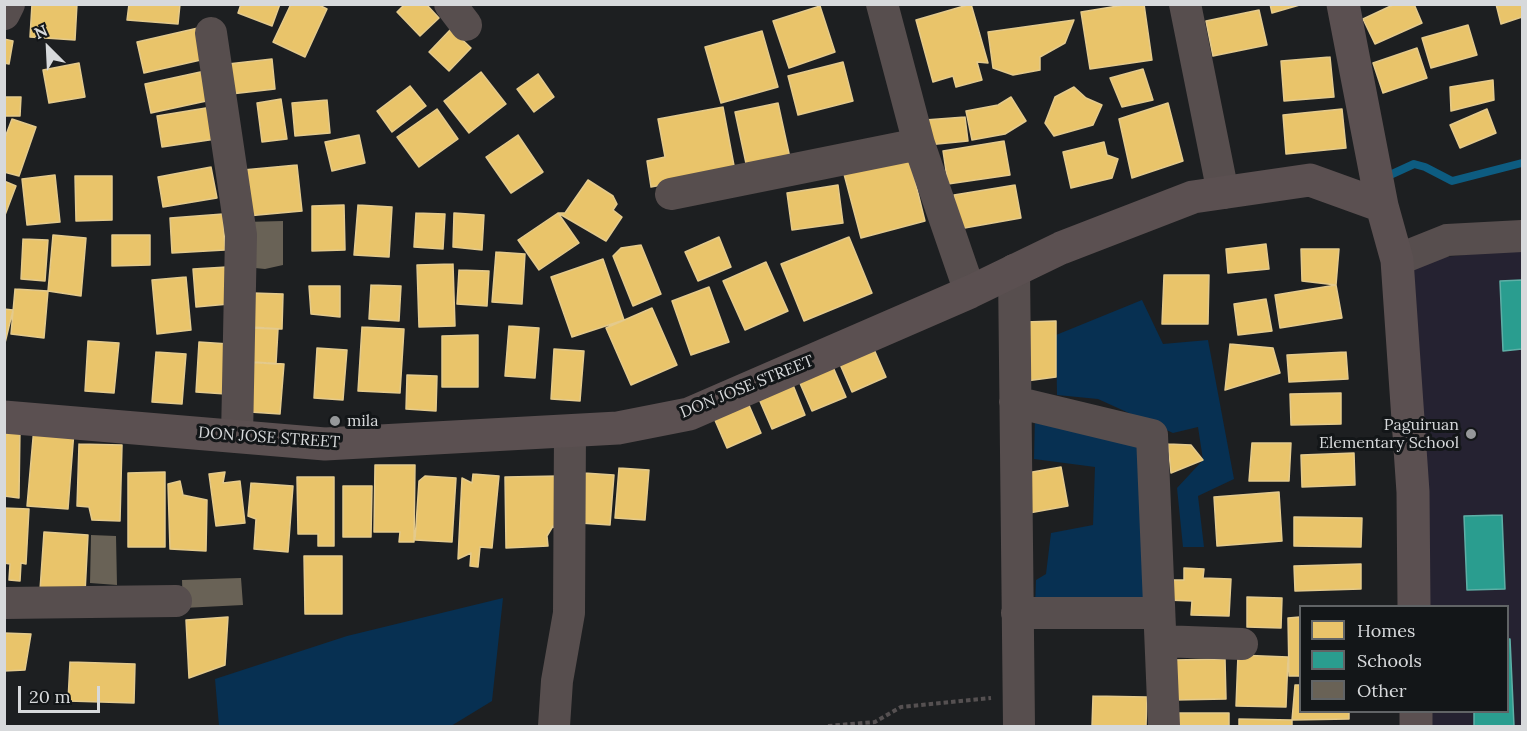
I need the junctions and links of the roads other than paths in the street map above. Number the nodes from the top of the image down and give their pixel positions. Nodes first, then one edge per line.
1 (9, 4) edge
2 (882, 4) edge
3 (1185, 4) edge
4 (1343, 4) edge
5 (4, 14) edge
6 (211, 33) dead end
7 (919, 144) junction
8 (1223, 193) junction
9 (671, 194) dead end
10 (1383, 206) junction
11 (1522, 236) edge
12 (1397, 260) junction
13 (1014, 270) junction
14 (970, 292) junction
15 (1016, 402) junction
16 (4, 417) edge
17 (570, 431) junction
18 (237, 437) junction
19 (176, 601) dead end
20 (4, 603) edge
21 (1414, 605) edge
22 (1017, 613) junction
23 (1160, 627) junction
24 (1242, 644) dead end
25 (554, 726) edge
26 (1019, 726) edge
27 (1164, 726) edge

1 - 5 street
2 - 7 street
3 - 8 street
4 - 10 street
6 - 18 street
7 - 9 street
7 - 14 street
8 - 10 street, DON JOSE STREET
8 - 13 street, DON JOSE STREET
10 - 12 street
11 - 12 street
12 - 21 street
13 - 14 street, DON JOSE STREET
13 - 15 street
14 - 17 street, DON JOSE STREET
15 - 22 street
15 - 23 street
16 - 18 street, DON JOSE STREET
17 - 18 street, DON JOSE STREET
17 - 25 street
19 - 20 street
22 - 23 street
22 - 26 street
23 - 24 street
23 - 27 street

